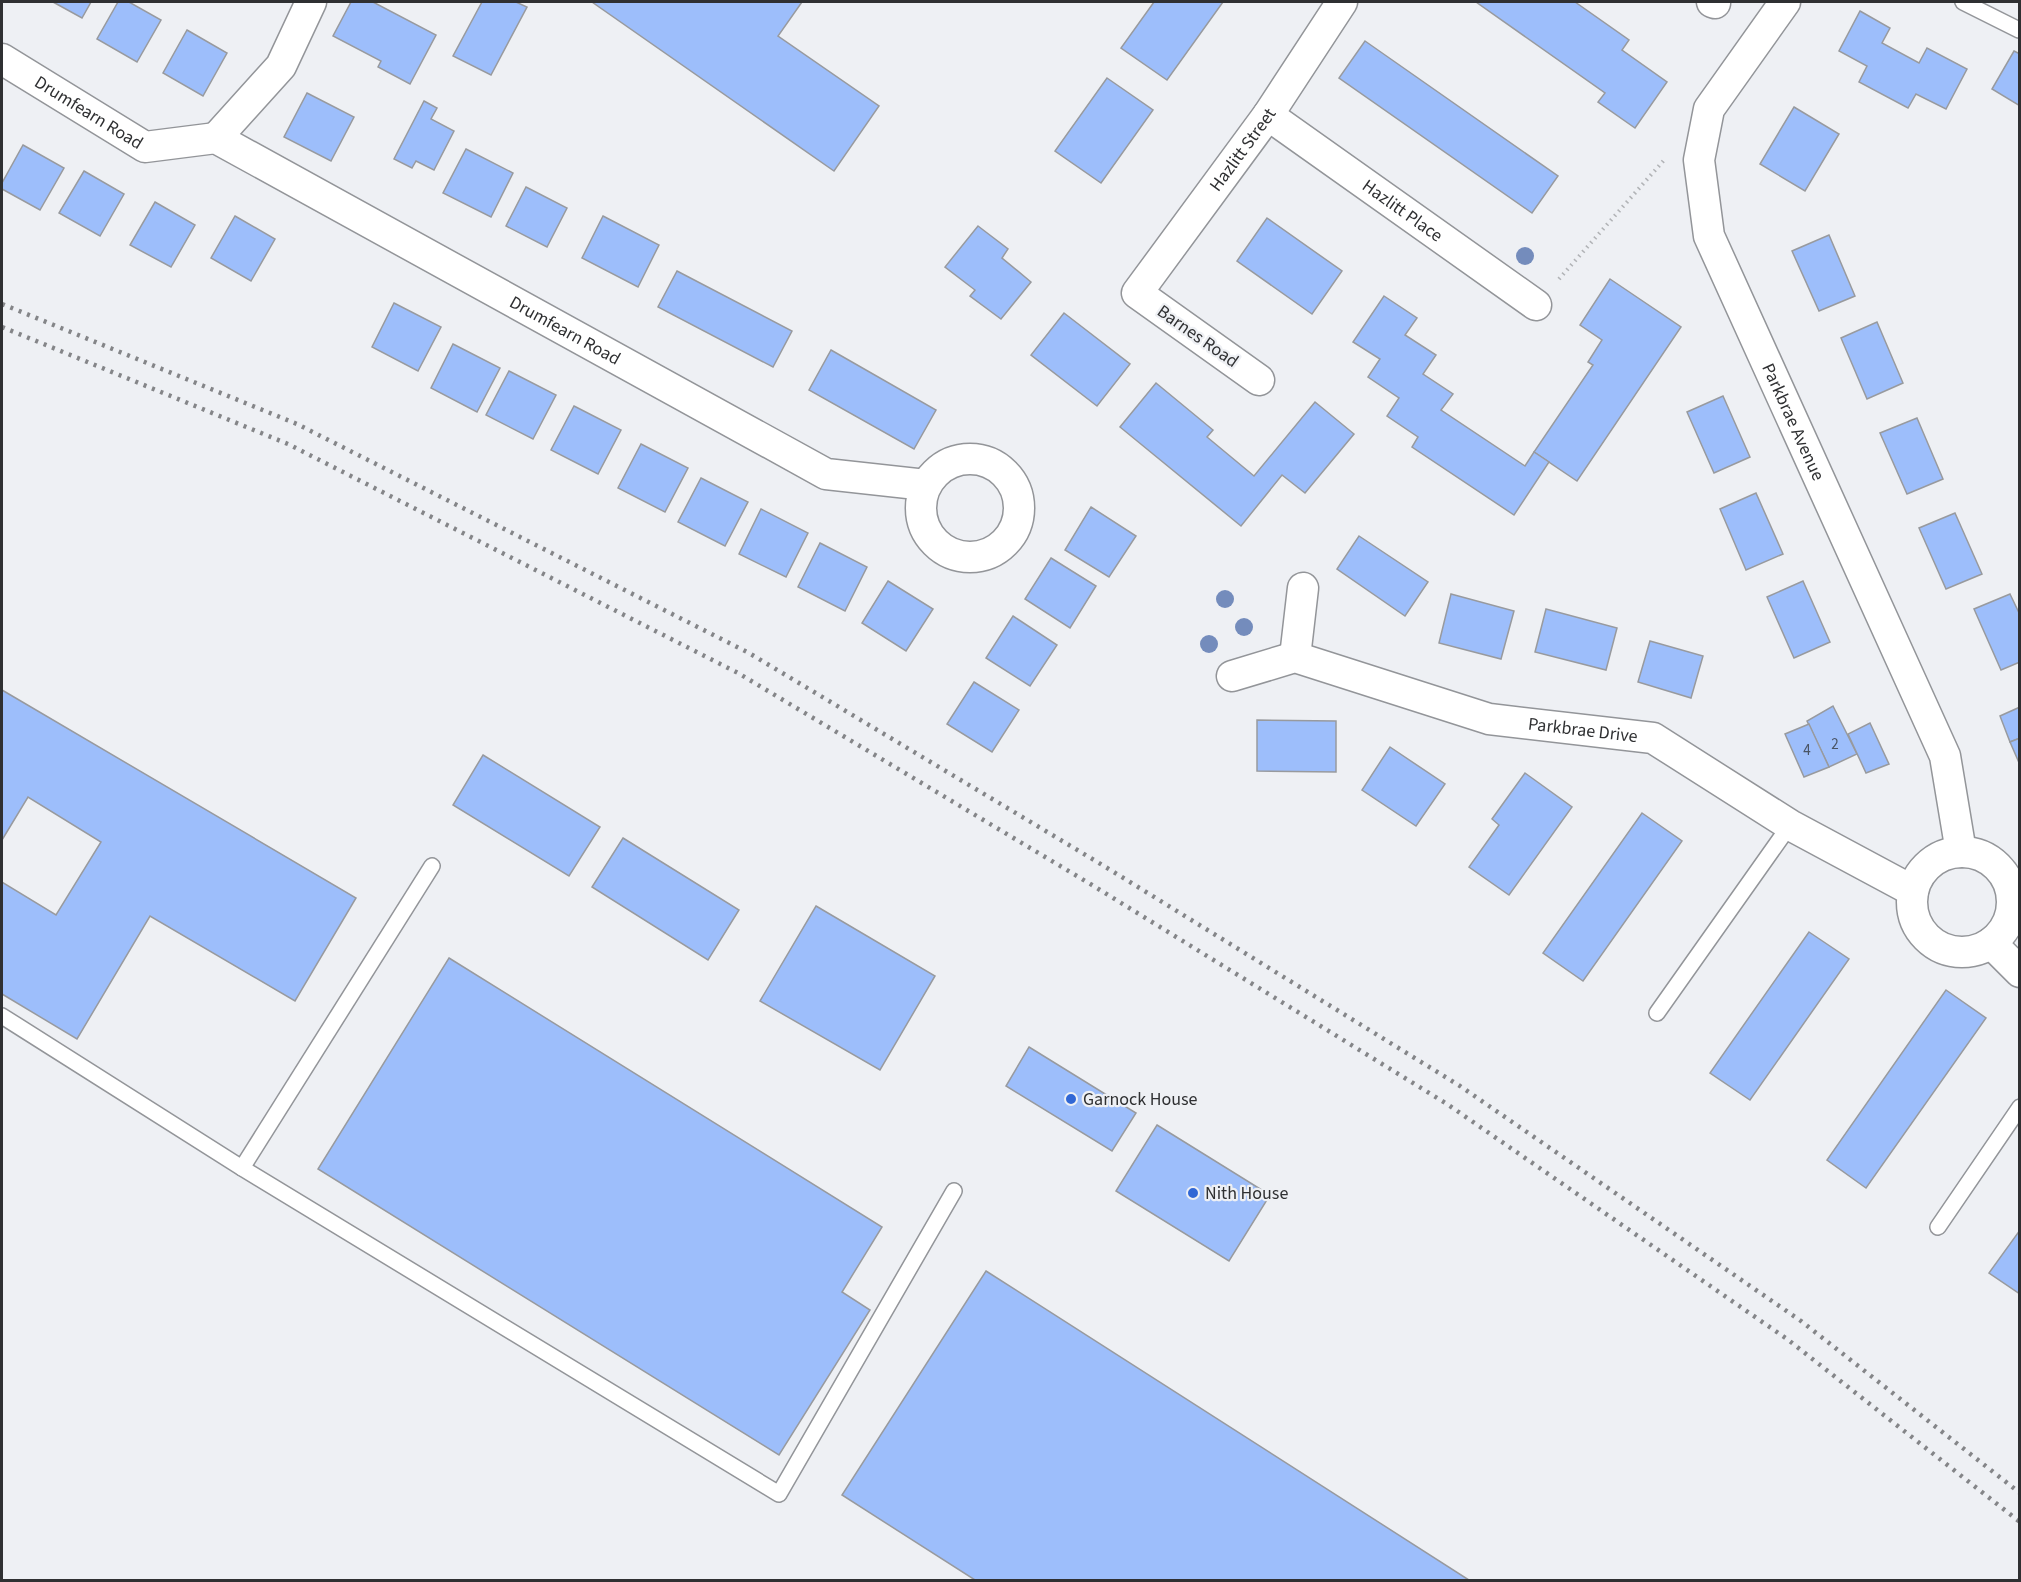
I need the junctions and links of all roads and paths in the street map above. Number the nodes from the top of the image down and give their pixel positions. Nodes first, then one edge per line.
1 (311, 2) edge
2 (1342, 2) edge
3 (1785, 2) edge
4 (1963, 2) edge
5 (2019, 30) edge
6 (2, 59) edge
7 (1268, 115) junction
8 (216, 138) junction
9 (1670, 154) dead end
10 (1137, 293) joint
11 (1536, 305) joint
12 (1259, 380) dead end
13 (926, 485) dead end
14 (1303, 588) dead end
15 (1295, 657) junction
16 (1233, 676) dead end
17 (1790, 825) junction
18 (1961, 852) junction
19 (432, 866) dead end
20 (1913, 891) junction
21 (1991, 943) junction
22 (2019, 972) edge
23 (1657, 1013) dead end
24 (2, 1016) edge
25 (2019, 1107) edge
26 (242, 1168) junction
27 (954, 1191) dead end
28 (1938, 1227) dead end

1 - 8 street
2 - 7 street, Hazlitt Street
3 - 18 street, Parkbrae Avenue
4 - 5 lane
6 - 8 street, Drumfearn Road
7 - 10 street, Hazlitt Street
7 - 11 street, Hazlitt Place
8 - 13 street, Drumfearn Road
9 - 11 path
10 - 12 street, Barnes Road
14 - 15 street
15 - 16 street
15 - 17 street, Parkbrae Drive
17 - 20 street, Parkbrae Drive
17 - 23 lane
18 - 20 street
18 - 21 street
19 - 26 lane
20 - 21 street
21 - 22 street
24 - 26 lane
25 - 28 lane
26 - 27 lane

